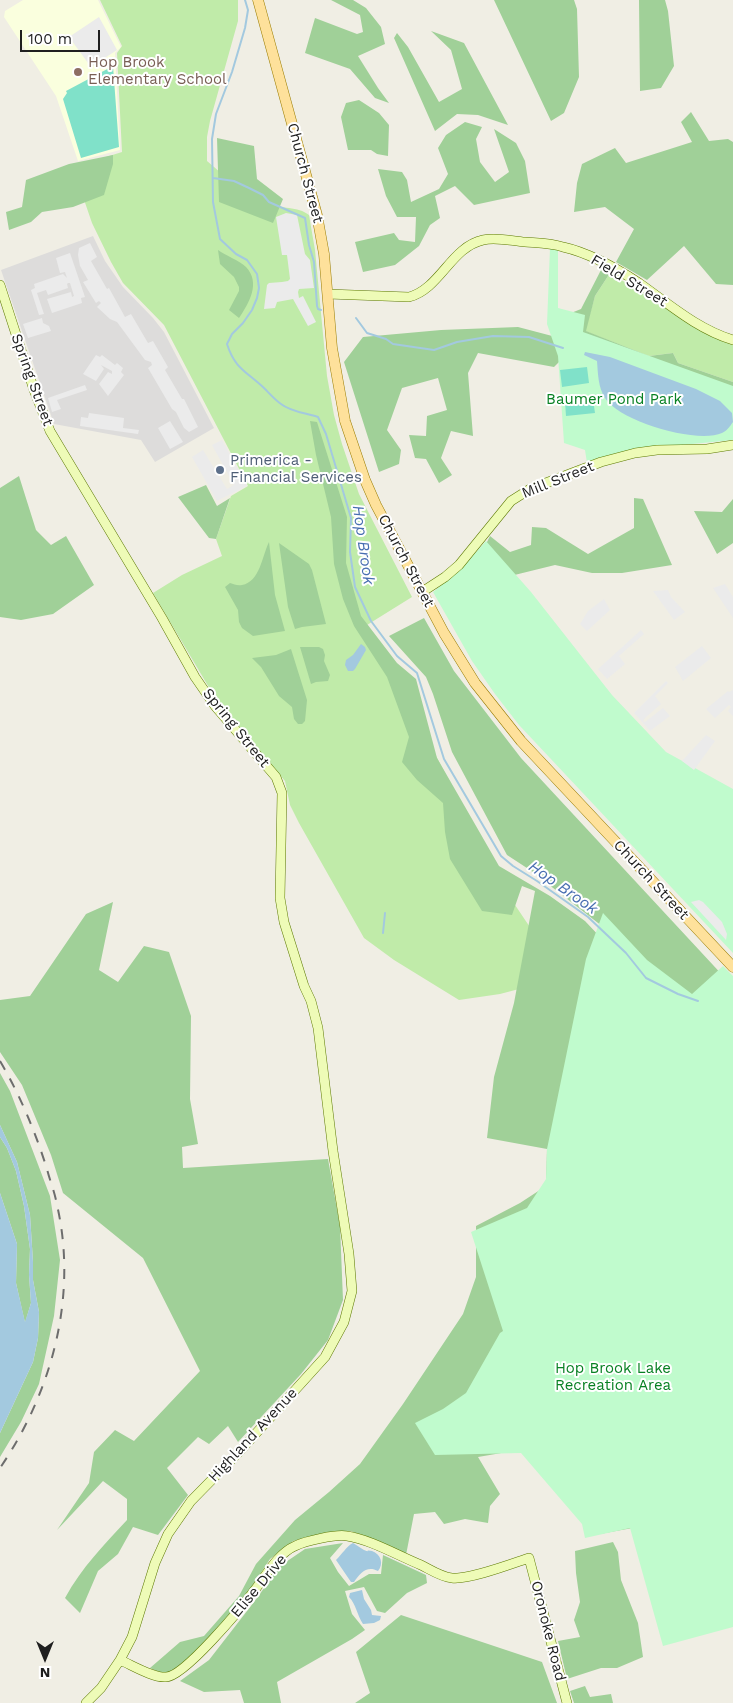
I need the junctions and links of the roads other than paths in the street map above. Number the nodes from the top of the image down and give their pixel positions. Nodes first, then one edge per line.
1 (258, 0) edge
2 (0, 285) edge
3 (328, 294) junction
4 (733, 340) edge
5 (733, 445) edge
6 (422, 592) junction
7 (733, 967) edge
8 (333, 1151) joint
9 (529, 1558) joint
10 (120, 1660) junction
11 (86, 1703) edge
12 (567, 1703) edge

1 - 3 main road, Church Street
2 - 8 main road, Spring Street
3 - 4 main road, Field Street
3 - 6 main road, Church Street
5 - 6 main road, Mill Street
6 - 7 main road, Church Street
8 - 10 main road, Highland Avenue
9 - 10 main road, Elise Drive
9 - 12 main road, Oronoke Road
10 - 11 main road, Highland Avenue

